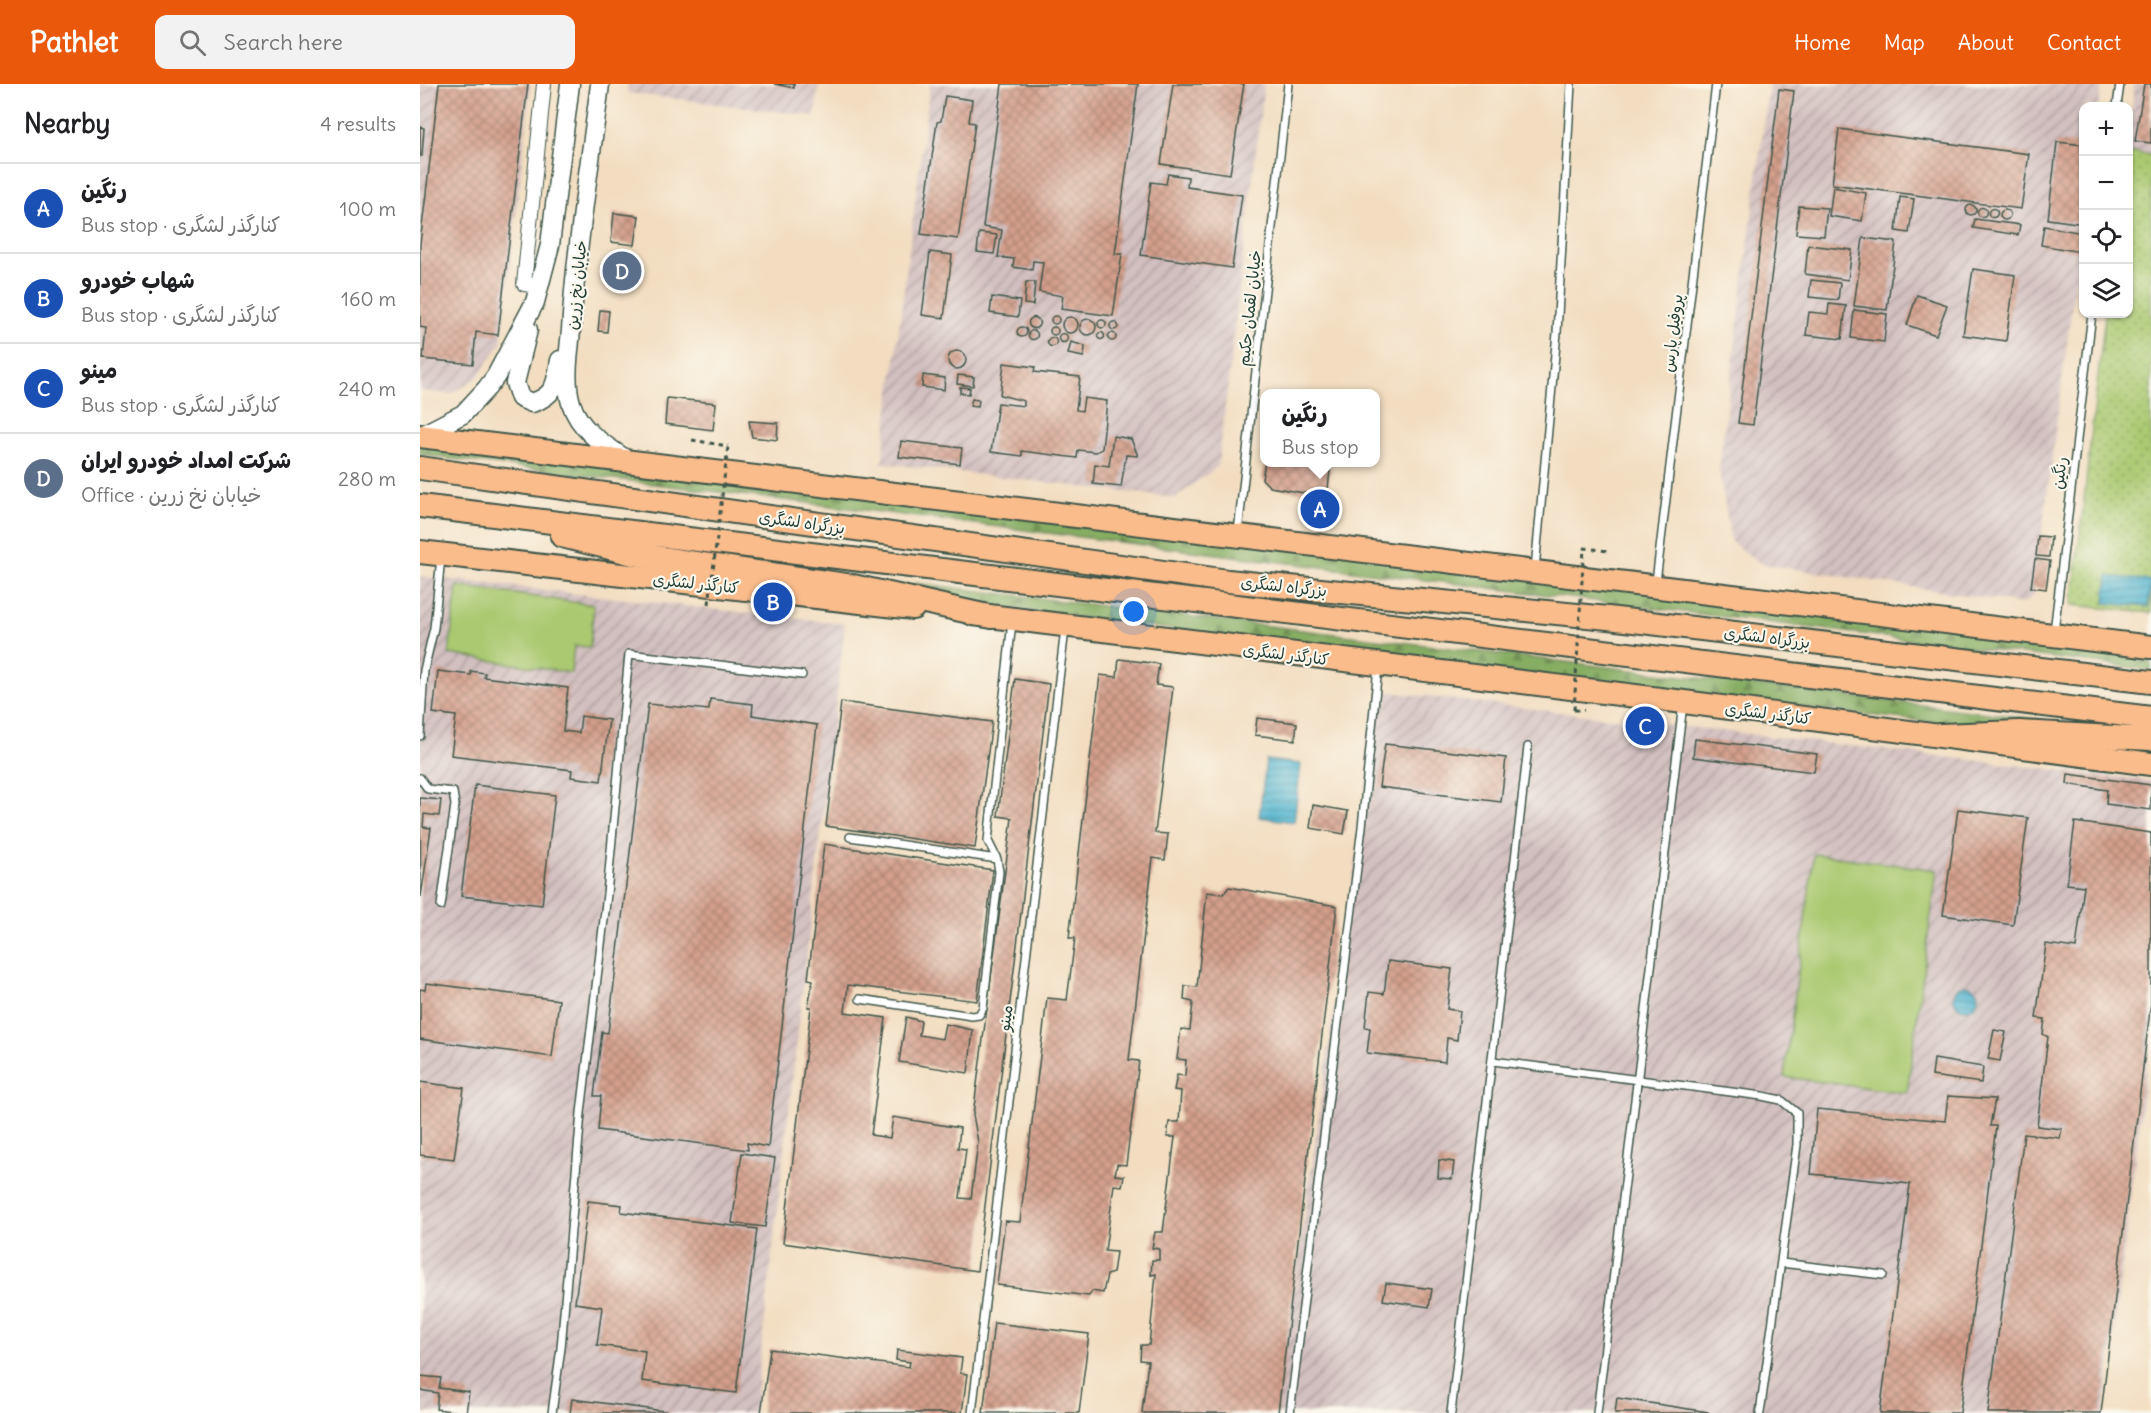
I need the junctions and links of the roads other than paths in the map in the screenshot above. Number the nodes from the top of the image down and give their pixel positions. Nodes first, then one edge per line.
1 (544, 84) edge
2 (570, 84) edge
3 (600, 84) edge
4 (1288, 84) edge
5 (1571, 84) edge
6 (1716, 84) edge
7 (2120, 84) edge
8 (2118, 102) edge
9 (533, 290) junction
10 (573, 290) junction
11 (2092, 318) edge
12 (420, 436) edge
13 (628, 461) junction
14 (420, 468) edge
15 (420, 507) edge
16 (486, 515) junction
17 (1238, 536) junction
18 (430, 554) edge
19 (1535, 572) junction
20 (1655, 585) junction
21 (1002, 618) junction
22 (1065, 627) junction
23 (2054, 635) junction
24 (2151, 647) edge
25 (1378, 665) junction
26 (802, 675) dead end
27 (2151, 682) edge
28 (1684, 702) junction
29 (2151, 718) edge
30 (1940, 735) junction
31 (420, 736) edge
32 (2151, 739) edge
33 (1528, 747) dead end
34 (2151, 764) edge
35 (420, 778) edge
36 (850, 837) dead end
37 (997, 859) junction
38 (441, 906) dead end
39 (860, 999) dead end
40 (1493, 1061) junction
41 (1637, 1080) junction
42 (1781, 1263) junction
43 (1883, 1275) dead end
44 (552, 1413) edge
45 (972, 1413) edge
46 (1290, 1413) edge
47 (1451, 1413) edge
48 (1597, 1413) edge
49 (1760, 1413) edge

1 - 9 street
2 - 9 street, خیابان نخ زرین
3 - 10 street, خیابان نخ زرین
4 - 17 lane, خیابان لقمان حکیم
5 - 19 lane
6 - 20 lane, پروفیل پارس
7 - 8 lane
9 - 10 street
9 - 12 street, خیابان نخ زرین
10 - 13 street, خیابان نخ زرین
11 - 23 lane, رنگین
12 - 13 main road
13 - 17 main road
14 - 27 main road, بزرگراه لشگری
15 - 16 main road, بزرگراه لشگری
16 - 21 main road
16 - 29 main road, بزرگراه لشگری
17 - 19 main road
18 - 21 main road, کنارگذر لشگری
18 - 31 lane
19 - 20 main road
20 - 23 main road
21 - 22 main road, کنارگذر لشگری
21 - 37 lane
22 - 25 main road, کنارگذر لشگری
22 - 45 lane, مینو
23 - 24 main road
25 - 28 main road, کنارگذر لشگری
25 - 46 lane
26 - 44 lane
28 - 30 main road, کنارگذر لشگری
28 - 41 lane
30 - 32 main road
30 - 34 main road, کنارگذر لشگری
33 - 40 lane
35 - 38 lane
36 - 37 lane
37 - 39 lane
40 - 41 lane
40 - 47 lane
41 - 42 lane
41 - 48 lane
42 - 43 lane
42 - 49 lane

